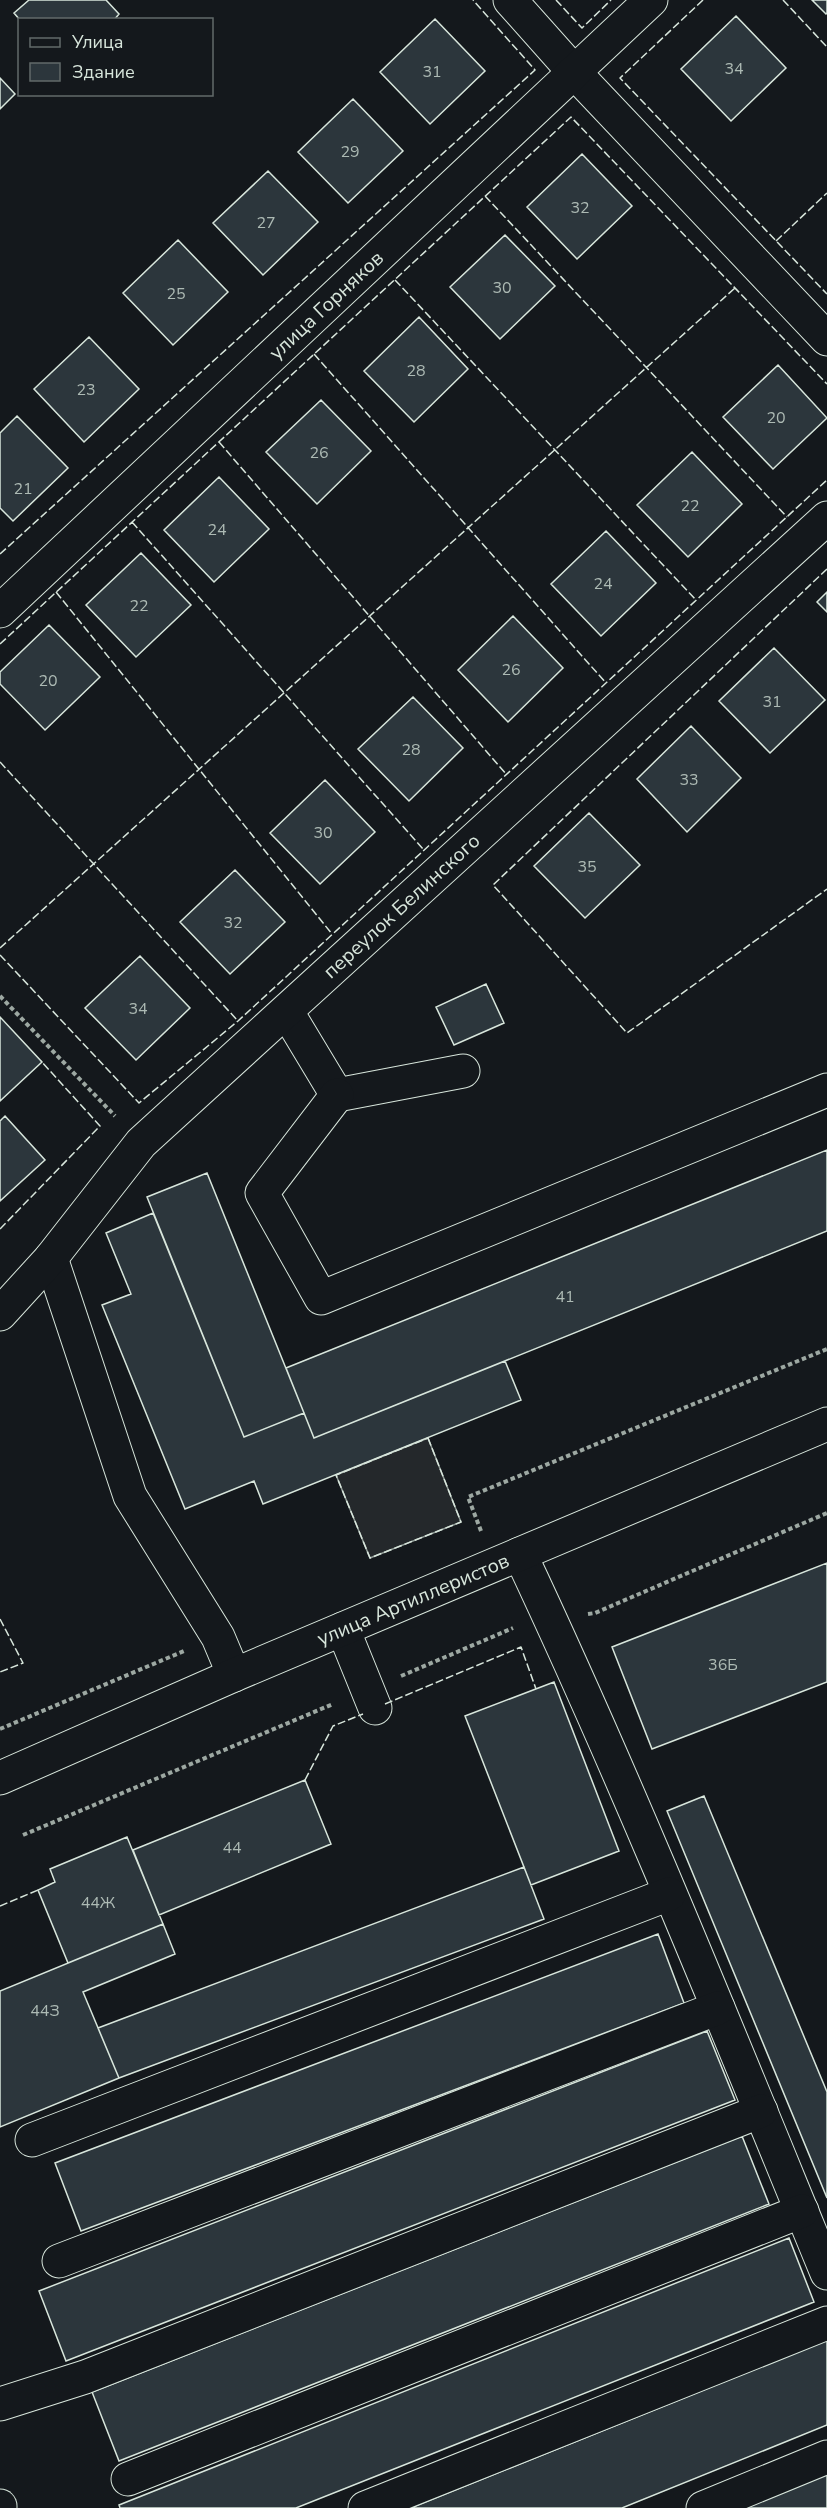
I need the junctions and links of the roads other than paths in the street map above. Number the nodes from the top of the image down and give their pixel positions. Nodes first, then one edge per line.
1 (510, 0) edge
2 (651, 0) edge
3 (575, 73) junction
4 (827, 339) edge
5 (827, 518) edge
6 (0, 611) edge
7 (287, 1012) junction
8 (463, 1071) dead end
9 (827, 1090) edge
10 (337, 1095) junction
11 (51, 1258) junction
12 (0, 1314) edge
13 (827, 1424) edge
14 (520, 1554) junction
15 (343, 1629) junction
16 (234, 1675) junction
17 (371, 1699) road end
18 (0, 1778) edge
19 (669, 1894) junction
20 (718, 2008) junction
21 (761, 2111) junction
22 (32, 2140) dead end
23 (802, 2211) junction
24 (59, 2261) dead end
25 (827, 2273) edge
26 (827, 2323) edge
27 (0, 2404) edge
28 (827, 2457) edge
29 (128, 2479) dead end
30 (365, 2508) edge
31 (703, 2508) edge

1 - 3 street
2 - 3 street, улица Горняков
3 - 4 street
3 - 6 street, улица Горняков
5 - 7 street, переулок Белинского
7 - 10 street
7 - 11 street, переулок Белинского
8 - 10 street
9 - 10 street
11 - 12 street, переулок Белинского
11 - 16 street
13 - 14 street, улица Артиллеристов
14 - 15 street, улица Артиллеристов
14 - 19 street
15 - 16 street, улица Артиллеристов
15 - 17 street
16 - 18 street, улица Артиллеристов
19 - 20 street
19 - 22 street
20 - 21 street
20 - 24 street
21 - 23 street
21 - 27 street
23 - 25 street
23 - 29 street
26 - 30 street
28 - 31 street

